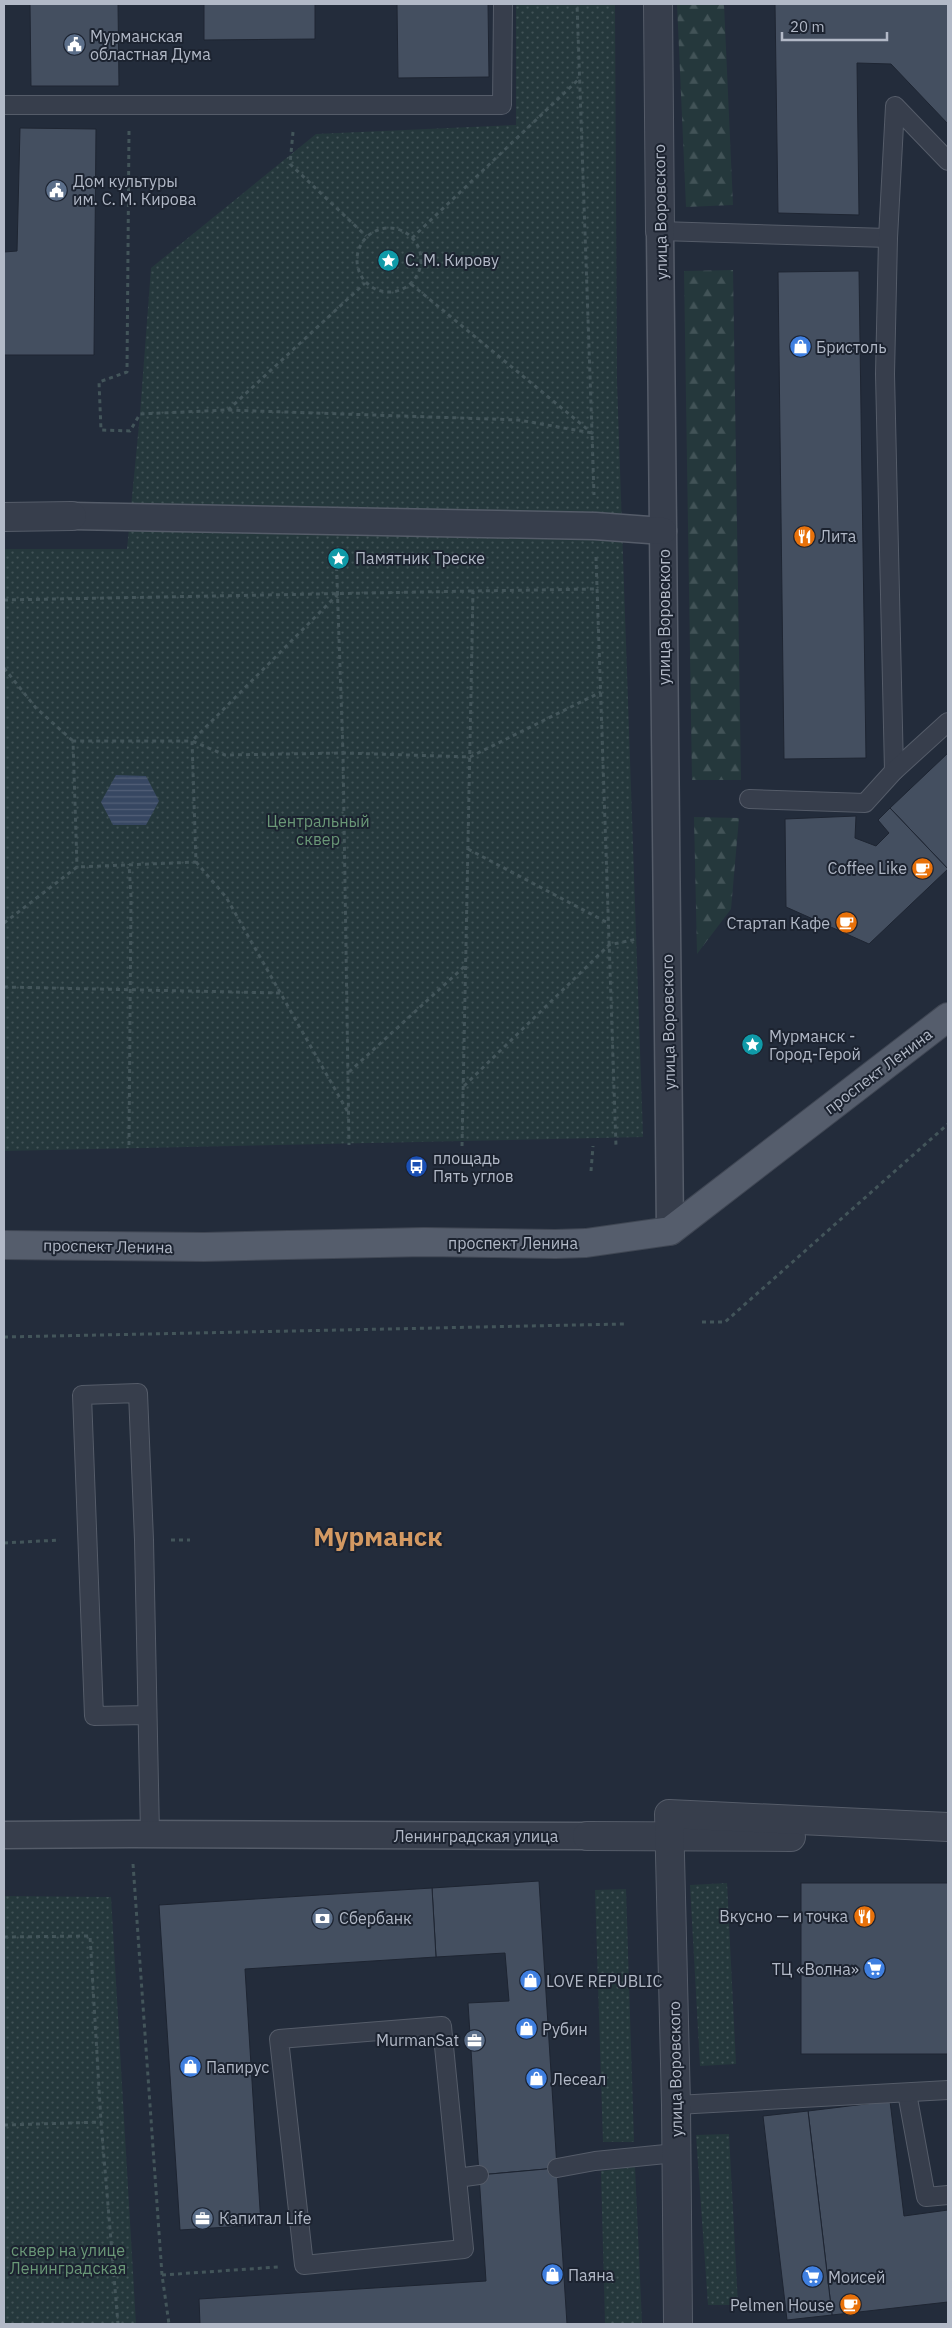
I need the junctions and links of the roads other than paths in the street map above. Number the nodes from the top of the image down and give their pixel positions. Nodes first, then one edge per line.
1 (503, 4) edge
2 (658, 4) edge
3 (4, 105) edge
4 (948, 162) edge
5 (660, 231) junction
6 (888, 238) junction
7 (72, 516) joint
8 (4, 517) edge
9 (663, 531) junction
10 (948, 722) edge
11 (894, 771) junction
12 (749, 799) dead end
13 (948, 1017) edge
14 (670, 1231) junction
15 (4, 1245) edge
16 (147, 1715) junction
17 (669, 1825) junction
18 (948, 1828) edge
19 (141, 1834) junction
20 (4, 1835) edge
21 (587, 1836) joint
22 (948, 2090) edge
23 (907, 2093) junction
24 (676, 2105) junction
25 (676, 2153) junction
26 (557, 2168) dead end
27 (479, 2175) dead end
28 (457, 2178) junction
29 (948, 2195) edge
30 (678, 2324) edge

1 - 3 lane
2 - 5 street, улица Воровского
4 - 6 lane
5 - 6 lane
5 - 9 street, улица Воровского
6 - 11 lane
7 - 8 street
7 - 9 street
9 - 14 street, улица Воровского
10 - 11 lane
11 - 12 lane
13 - 14 main road, проспект Ленина
14 - 15 main road, проспект Ленина
16 - 16 lane
16 - 19 lane
17 - 18 street, Ленинградская улица
17 - 21 street, Ленинградская улица
17 - 24 street, улица Воровского
19 - 20 street, Ленинградская улица
19 - 21 street, Ленинградская улица
22 - 23 lane
23 - 24 lane
23 - 29 lane
24 - 25 street, улица Воровского
25 - 26 lane
25 - 30 street, улица Воровского
27 - 28 lane
28 - 28 lane

